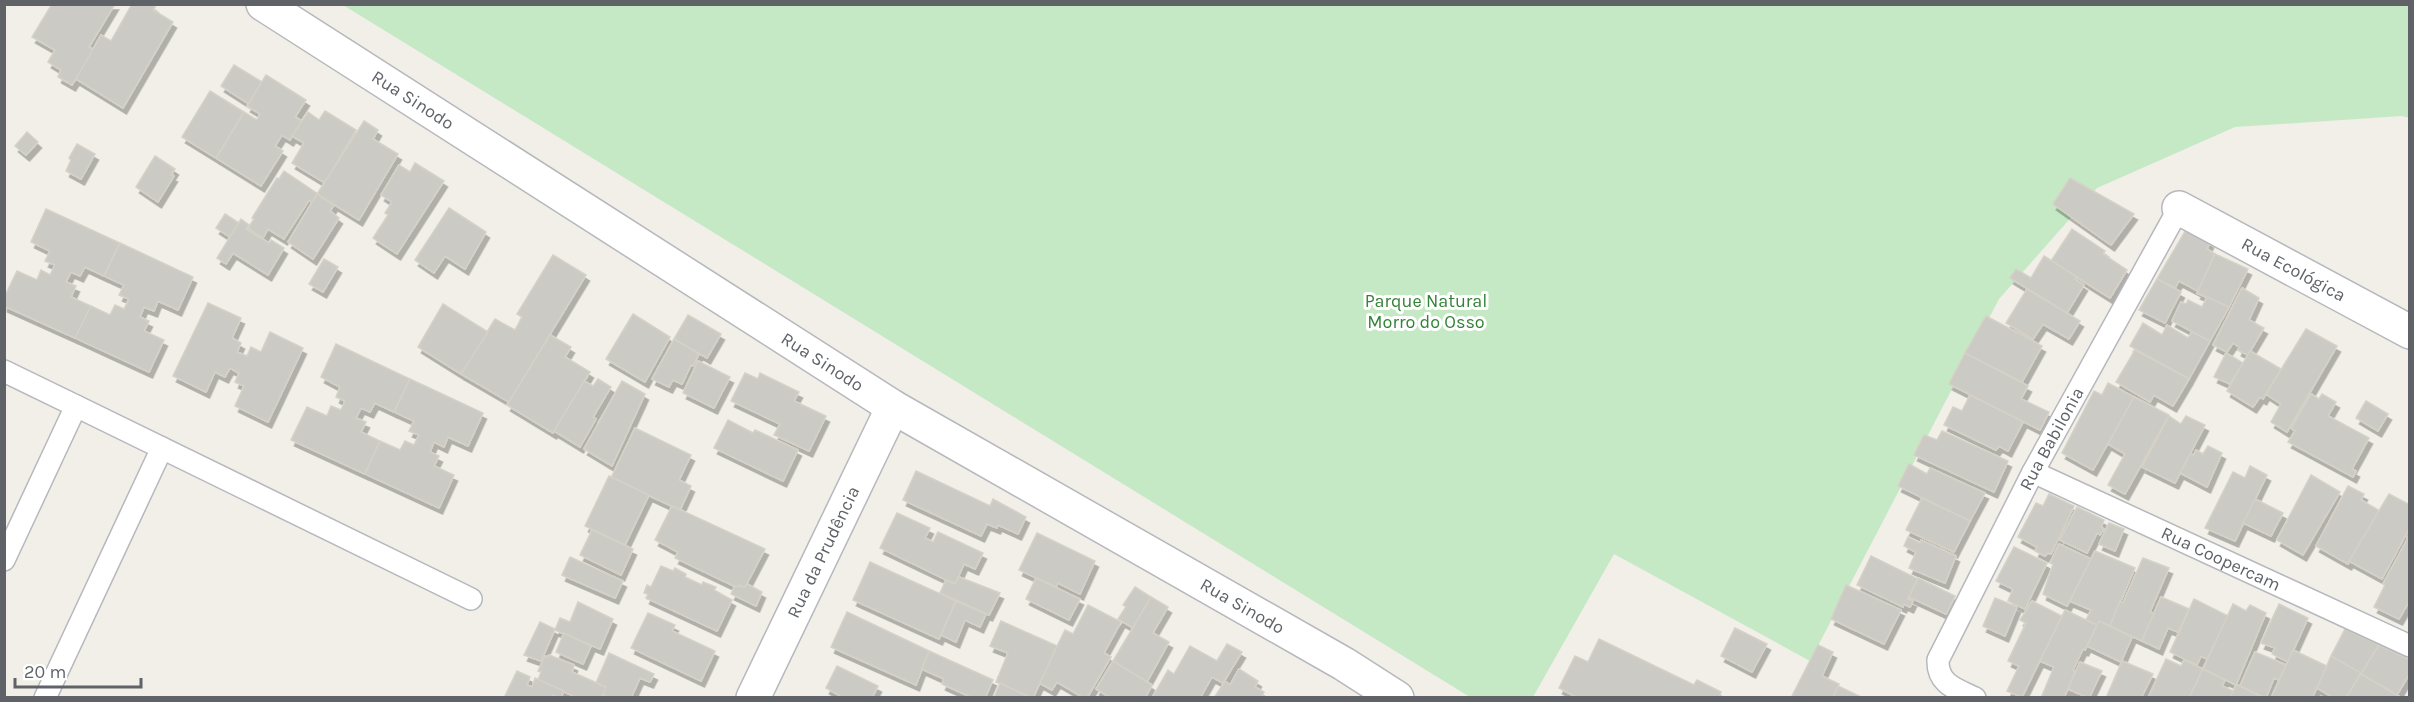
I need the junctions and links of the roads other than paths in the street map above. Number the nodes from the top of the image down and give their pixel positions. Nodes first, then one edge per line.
1 (263, 4) edge
2 (2179, 207) joint
3 (2409, 332) edge
4 (4, 371) edge
5 (76, 406) junction
6 (893, 407) junction
7 (162, 448) junction
8 (2033, 472) junction
9 (4, 560) edge
10 (471, 598) dead end
11 (2409, 646) edge
12 (45, 698) edge
13 (753, 698) edge
14 (1397, 698) edge
15 (1975, 698) edge

1 - 6 street, Rua Sinodo
2 - 3 street, Rua Ecológica
2 - 8 lane, Rua Babilonia
4 - 5 lane
5 - 7 lane
5 - 9 lane
6 - 13 street, Rua da Prudência
6 - 14 street, Rua Sinodo
7 - 10 lane
7 - 12 lane
8 - 11 lane, Rua Coopercam
8 - 15 lane, Rua Babilonia

